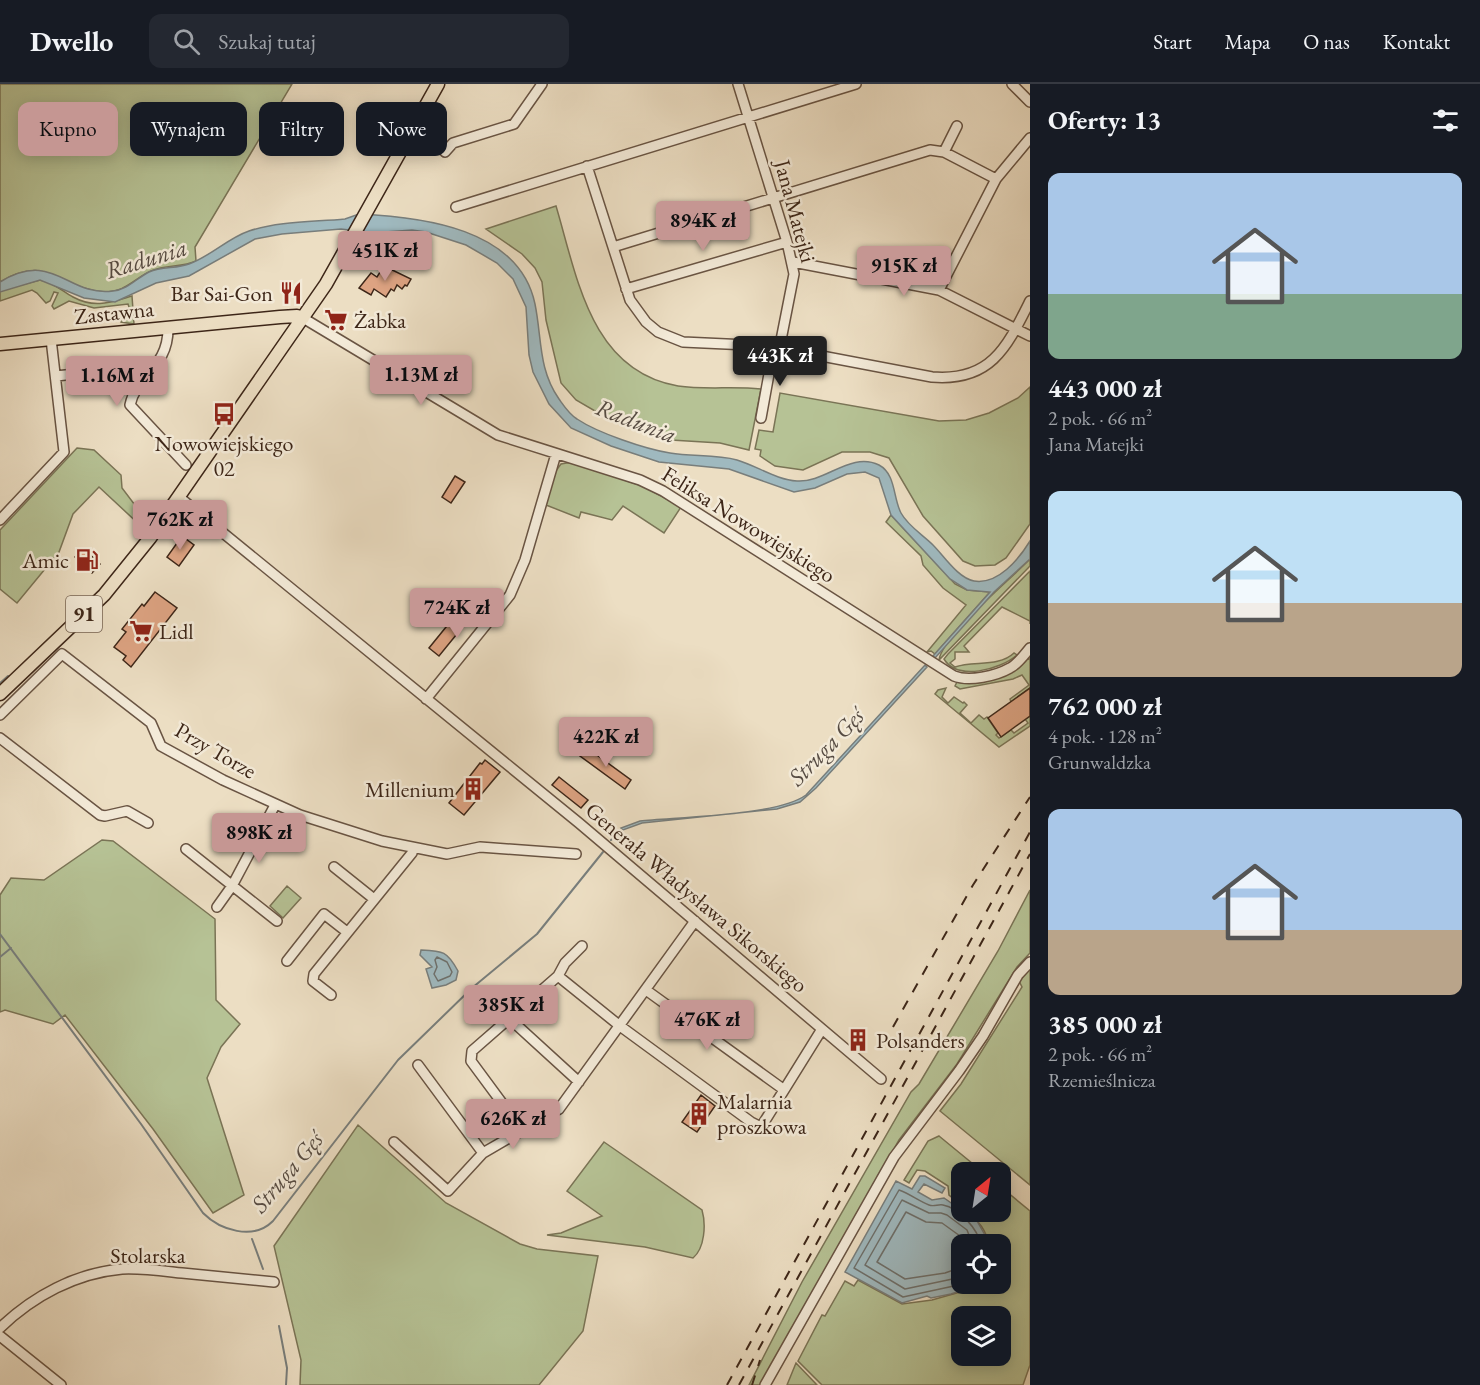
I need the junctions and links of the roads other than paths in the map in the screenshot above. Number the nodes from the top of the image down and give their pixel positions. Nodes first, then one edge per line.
1 (438, 84) edge
2 (542, 84) edge
3 (738, 84) edge
4 (856, 84) edge
5 (1012, 84) edge
6 (1030, 102) edge
7 (749, 118) junction
8 (957, 126) dead end
9 (1030, 138) edge
10 (447, 150) edge
11 (944, 152) junction
12 (587, 166) junction
13 (996, 179) junction
14 (773, 198) junction
15 (456, 207) dead end
16 (787, 242) junction
17 (614, 247) junction
18 (793, 262) junction
19 (626, 289) junction
20 (939, 290) junction
21 (1030, 301) edge
22 (303, 318) junction
23 (168, 327) junction
24 (1016, 329) junction
25 (1030, 336) edge
26 (51, 339) junction
27 (0, 344) edge
28 (777, 347) junction
29 (56, 376) junction
30 (144, 381) junction
31 (761, 418) dead end
32 (556, 454) junction
33 (186, 465) dead end
34 (179, 497) junction
35 (1, 520) edge
36 (1030, 648) edge
37 (0, 693) edge
38 (426, 699) junction
39 (0, 715) edge
40 (0, 738) edge
41 (275, 805) junction
42 (148, 823) dead end
43 (413, 848) junction
44 (186, 849) dead end
45 (576, 854) dead end
46 (334, 867) dead end
47 (232, 886) junction
48 (374, 899) junction
49 (217, 907) dead end
50 (277, 921) dead end
51 (695, 921) junction
52 (347, 932) junction
53 (582, 946) dead end
54 (287, 961) dead end
55 (1030, 962) edge
56 (558, 976) junction
57 (646, 990) junction
58 (331, 995) dead end
59 (510, 1019) junction
60 (620, 1026) junction
61 (822, 1029) junction
62 (418, 1065) dead end
63 (881, 1079) dead end
64 (579, 1082) junction
65 (783, 1089) junction
66 (522, 1130) junction
67 (394, 1142) dead end
68 (483, 1152) junction
69 (274, 1282) dead end
70 (0, 1328) edge
71 (0, 1336) edge
72 (61, 1385) edge
73 (765, 1385) edge

1 - 22 main road, 91
2 - 10 street
3 - 7 street, Jana Matejki
4 - 7 street
5 - 6 street
7 - 12 street
7 - 14 street, Jana Matejki
8 - 11 street
9 - 13 street
11 - 13 street
11 - 14 street
12 - 15 street
12 - 17 street
13 - 20 street
14 - 16 street, Jana Matejki
14 - 17 street
16 - 18 street, Jana Matejki
16 - 19 street
17 - 19 street
18 - 20 street
18 - 28 street, Jana Matejki
19 - 28 street
20 - 24 street
21 - 24 street
22 - 23 main road, Zastawna
22 - 32 street, Feliksa Nowowiejskiego
22 - 34 main road, 91
23 - 26 main road, Zastawna
23 - 30 street
24 - 25 street
24 - 28 street
26 - 27 main road, Zastawna
26 - 29 street
28 - 31 street, Jana Matejki
29 - 30 street
29 - 35 street
30 - 33 street
32 - 36 street, Feliksa Nowowiejskiego
32 - 38 street
34 - 37 main road, 91
34 - 38 street, Generała Władysława Sikorskiego
38 - 51 street, Generała Władysława Sikorskiego
39 - 41 street, Przy Torze
40 - 42 street
41 - 43 street, Przy Torze
41 - 47 street
43 - 45 street, Przy Torze
43 - 48 street
44 - 47 street
46 - 48 street
47 - 49 street
47 - 50 street
48 - 52 street
51 - 57 street
51 - 61 street, Generała Władysława Sikorskiego
52 - 54 street
52 - 58 street
53 - 56 street
55 - 73 street
56 - 59 street
56 - 60 street
57 - 60 street
57 - 65 street
59 - 64 street
59 - 66 street
60 - 64 street
60 - 65 street
61 - 63 street, Generała Władysława Sikorskiego
61 - 65 street
62 - 68 street
64 - 66 street
66 - 68 street
67 - 68 street
69 - 70 street, Stolarska
71 - 72 street

